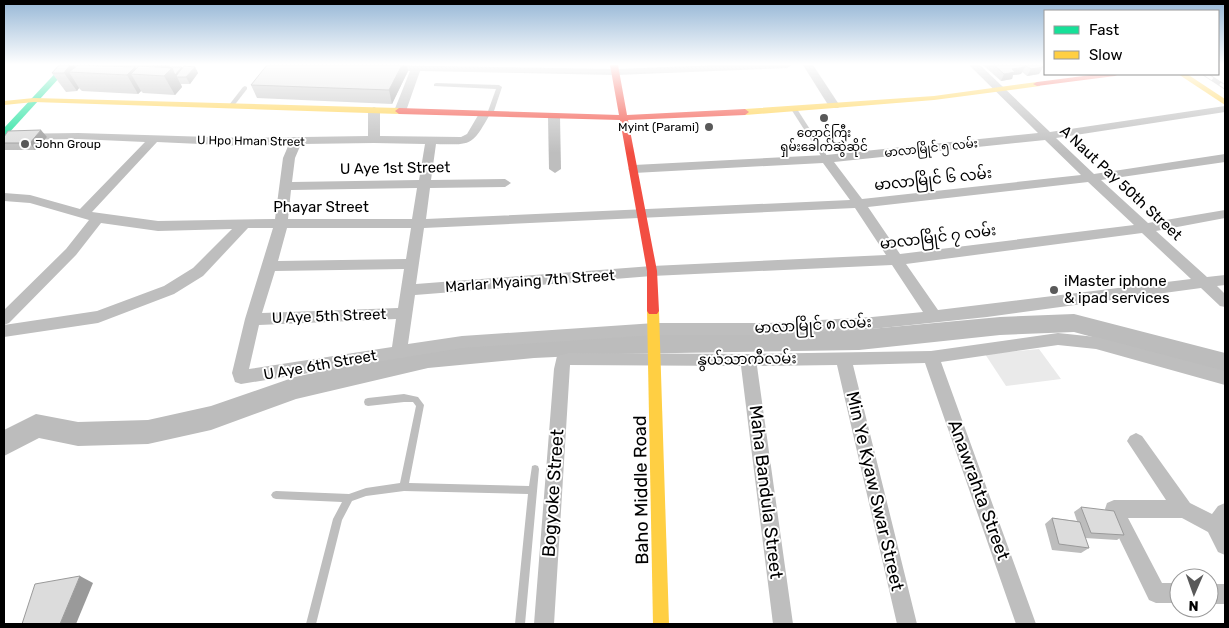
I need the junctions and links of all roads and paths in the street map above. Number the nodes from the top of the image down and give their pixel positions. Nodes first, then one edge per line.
1 (21, 94) edge
2 (39, 94) edge
3 (240, 94) edge
4 (406, 94) edge
5 (496, 94) edge
6 (620, 94) edge
7 (827, 94) edge
8 (964, 94) edge
9 (1003, 94) edge
10 (1212, 94) edge
11 (34, 100) junction
12 (9, 102) edge
13 (1225, 103) edge
14 (231, 106) junction
15 (834, 106) junction
16 (794, 109) junction
17 (1225, 109) edge
18 (374, 110) junction
19 (400, 111) junction
20 (4, 114) edge
21 (487, 114) junction
22 (554, 117) junction
23 (624, 118) junction
24 (4, 135) edge
25 (1046, 136) junction
26 (155, 138) junction
27 (374, 139) junction
28 (431, 141) junction
29 (296, 142) junction
30 (1225, 158) edge
31 (826, 159) junction
32 (555, 169) dead end
33 (634, 169) junction
34 (1091, 178) junction
35 (505, 183) dead end
36 (424, 184) junction
37 (286, 186) junction
38 (4, 197) edge
39 (859, 204) junction
40 (83, 213) junction
41 (1225, 214) edge
42 (642, 215) junction
43 (98, 218) junction
44 (244, 224) junction
45 (281, 224) junction
46 (418, 224) junction
47 (1145, 228) junction
48 (895, 260) junction
49 (412, 264) junction
50 (270, 266) junction
51 (652, 271) junction
52 (1225, 280) edge
53 (1205, 284) junction
54 (408, 290) junction
55 (1225, 302) edge
56 (405, 313) junction
57 (934, 317) junction
58 (4, 319) edge
59 (253, 319) junction
60 (4, 331) edge
61 (655, 331) junction
62 (399, 351) junction
63 (655, 357) junction
64 (843, 357) junction
65 (931, 357) junction
66 (748, 360) junction
67 (563, 361) joint
68 (1225, 378) edge
69 (368, 402) dead end
70 (1136, 441) dead end
71 (535, 469) dead end
72 (404, 487) junction
73 (533, 490) junction
74 (276, 494) dead end
75 (350, 498) junction
76 (1184, 510) junction
77 (1220, 519) edge
78 (1225, 545) edge
79 (1169, 593) edge
80 (311, 624) edge
81 (520, 624) edge
82 (544, 624) edge
83 (661, 624) edge
84 (783, 624) edge
85 (907, 624) edge
86 (1026, 624) edge

1 - 12 main road
2 - 11 main road
3 - 14 lane
4 - 19 street
5 - 21 lane
6 - 23 main road, Baho Middle Road
7 - 15 street
8 - 15 main road
9 - 25 street, A Naut Pay 50th Street
10 - 13 main road
11 - 12 main road
11 - 14 main road
11 - 24 main road
12 - 20 main road
14 - 18 main road
15 - 16 main road
16 - 23 main road
16 - 31 lane
17 - 25 street, မာလာမြိုင် ၅ လမ်း
18 - 19 main road
18 - 27 street
19 - 21 main road
21 - 22 main road
21 - 28 street, U Hpo Hman Street
22 - 23 main road
22 - 32 street
23 - 33 main road, Baho Middle Road
24 - 26 street, U Hpo Hman Street
25 - 31 street, မာလာမြိုင် ၅ လမ်း
25 - 34 street, A Naut Pay 50th Street
26 - 29 street, U Hpo Hman Street
26 - 40 street
27 - 28 street, U Hpo Hman Street
27 - 29 street, U Hpo Hman Street
28 - 36 street
29 - 37 street
30 - 34 street, မာလာမြိုင် ၆ လမ်း
31 - 33 street, မာလာမြိုင် ၅ လမ်း
31 - 39 street
33 - 42 main road, Baho Middle Road
34 - 39 street, မာလာမြိုင် ၆ လမ်း
34 - 47 street, A Naut Pay 50th Street
35 - 36 street, U Aye 1st Street
36 - 37 street, U Aye 1st Street
36 - 46 street
37 - 45 street
38 - 40 street, Phayar Street
39 - 42 street, မာလာမြိုင် ၆ လမ်း
39 - 48 street
40 - 43 street, Phayar Street
41 - 47 street, မာလာမြိုင် ၇ လမ်း
42 - 46 street, Phayar Street
42 - 51 main road, Baho Middle Road
43 - 44 street, Phayar Street
43 - 58 street
44 - 45 street, Phayar Street
44 - 60 street
45 - 46 street, Phayar Street
45 - 50 street
46 - 49 street
47 - 48 street, မာလာမြိုင် ၇ လမ်း
47 - 53 street, A Naut Pay 50th Street
48 - 51 street, မာလာမြိုင် ၇ လမ်း
48 - 57 street
49 - 50 street
49 - 54 street
50 - 59 street
51 - 54 street, Marlar Myaing 7th Street
51 - 61 main road, Baho Middle Road
52 - 53 street, မာလာမြိုင် ၈ လမ်း
53 - 55 street, A Naut Pay 50th Street
53 - 57 street, မာလာမြိုင် ၈ လမ်း
54 - 56 street
56 - 59 street, U Aye 5th Street
56 - 62 street
57 - 61 street, မာလာမြိုင် ၈ လမ်း
59 - 62 street, U Aye 6th Street
61 - 62 street, မာလာမြိုင် ၈ လမ်း
61 - 63 main road, Baho Middle Road
63 - 66 street, နွယ်သာကီလမ်း
63 - 67 street, နွယ်သာကီလမ်း
63 - 83 main road, Baho Middle Road
64 - 65 street, နွယ်သာကီလမ်း
64 - 66 street, နွယ်သာကီလမ်း
64 - 85 street, Min Ye Kyaw Swar Street
65 - 68 street, နွယ်သာကီလမ်း
65 - 86 street, Anawrahta Street
66 - 84 street, Maha Bandula Street
67 - 82 street, Bogyoke Street
69 - 72 lane
70 - 76 street
71 - 73 lane
72 - 73 lane
72 - 75 lane
73 - 81 lane
74 - 75 lane
75 - 80 lane
76 - 77 street
76 - 79 street
77 - 78 street

